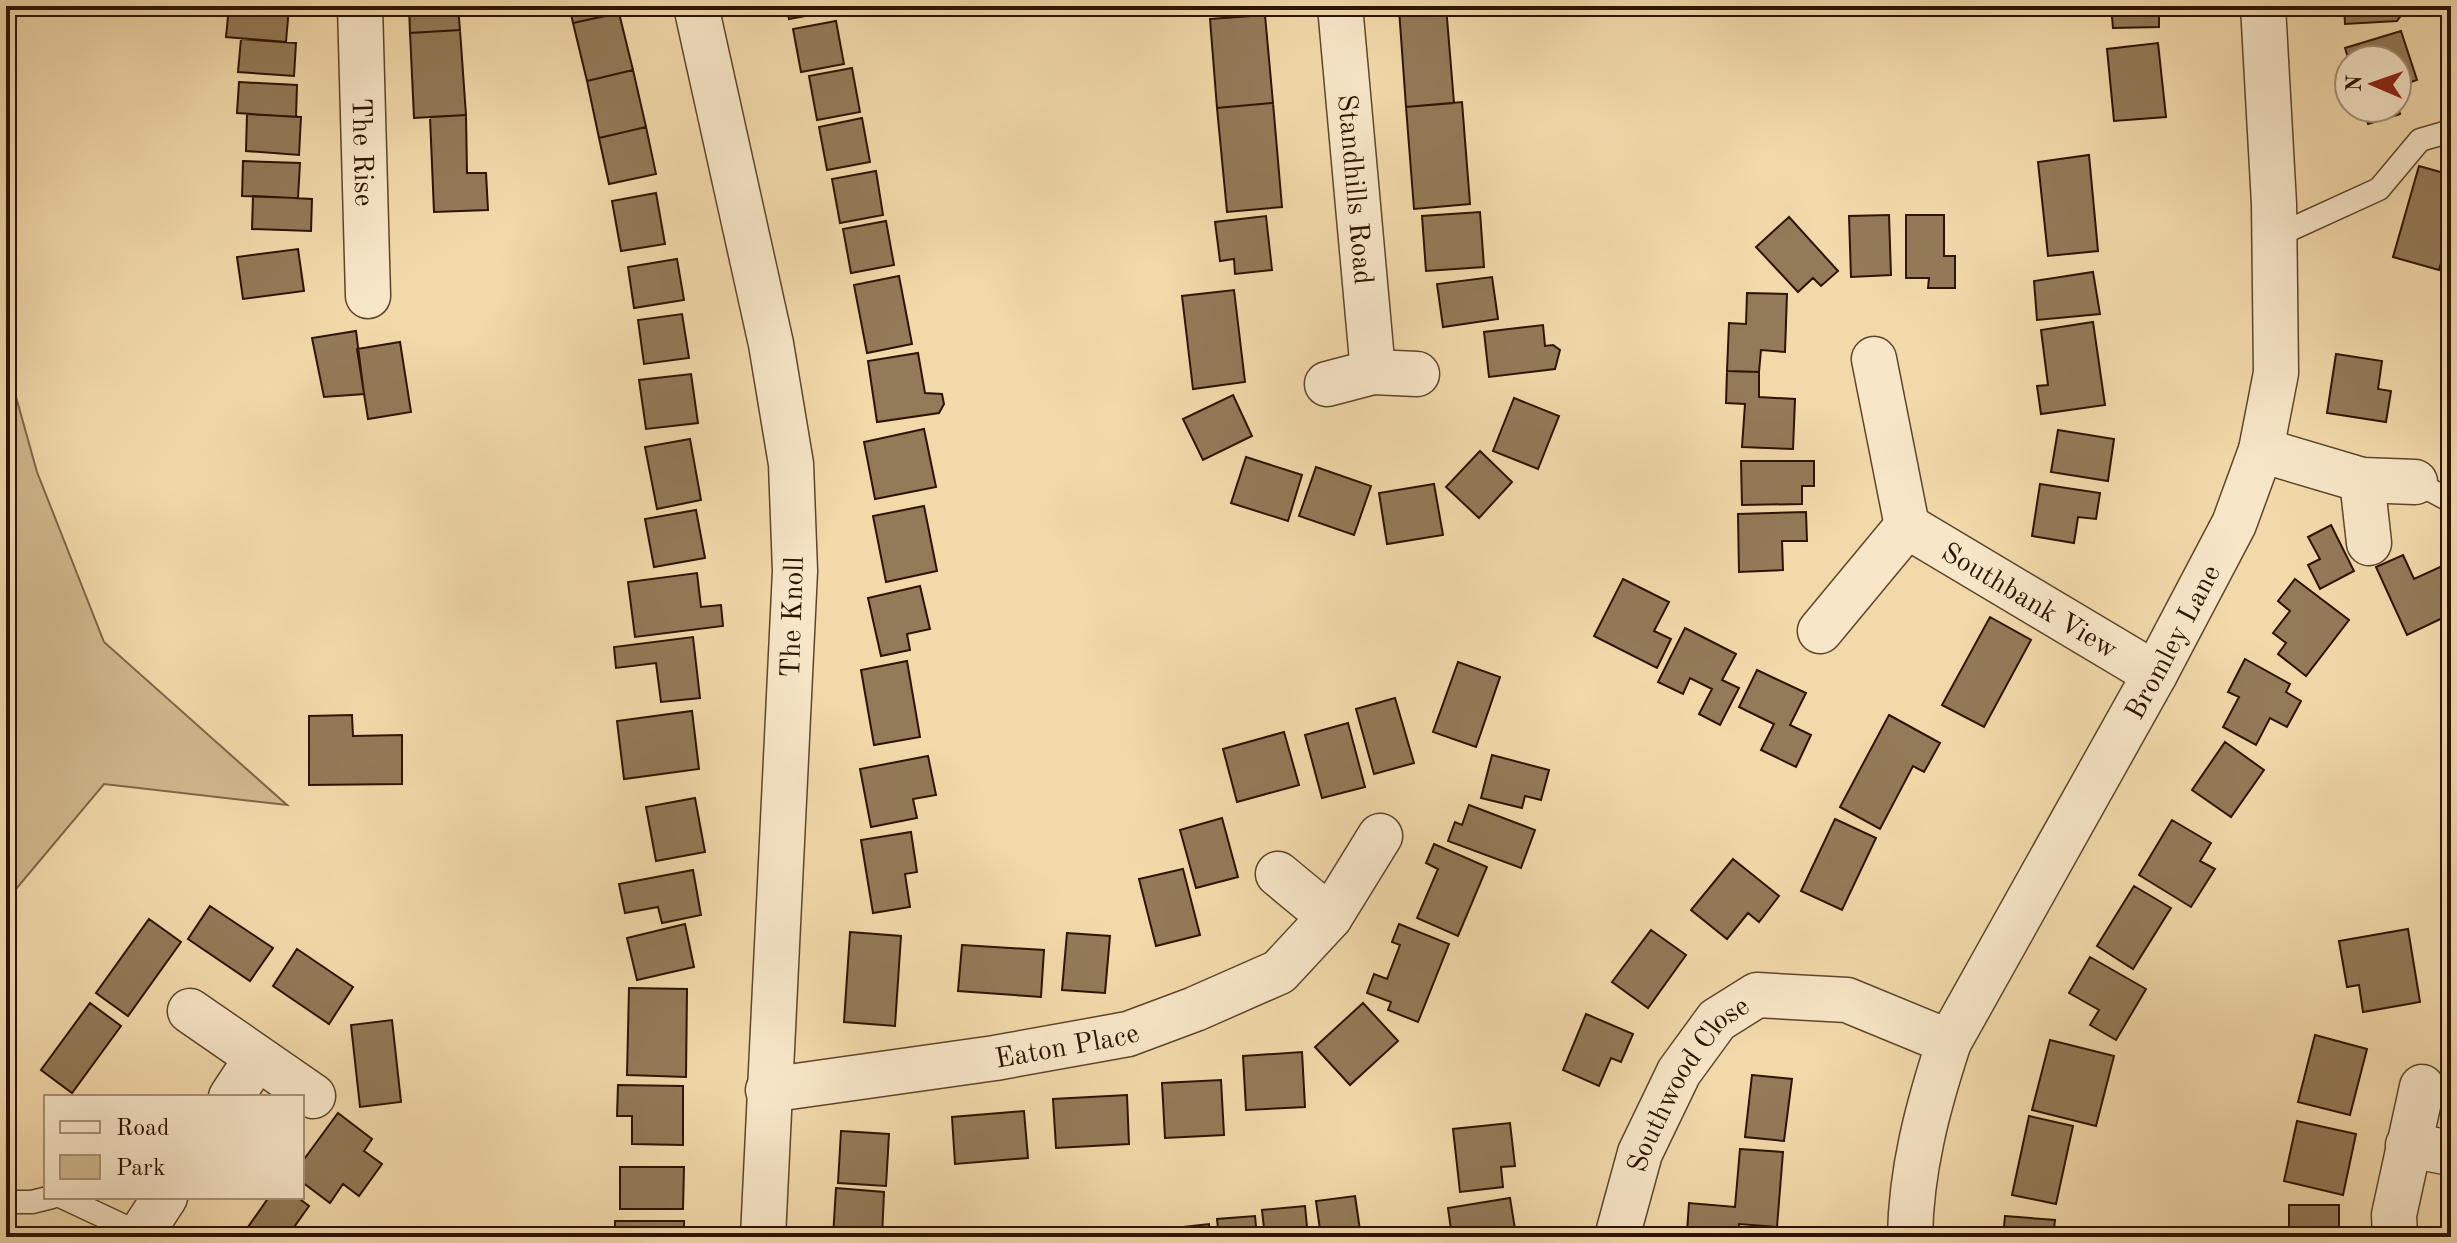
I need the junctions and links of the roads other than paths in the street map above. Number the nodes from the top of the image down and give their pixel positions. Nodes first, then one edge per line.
1 (360, 6) edge
2 (696, 6) edge
3 (1340, 6) edge
4 (2263, 6) edge
5 (2451, 131) edge
6 (2274, 237) junction
7 (368, 296) dead end
8 (1874, 359) dead end
9 (1373, 372) junction
10 (1417, 374) dead end
11 (1327, 384) dead end
12 (2261, 450) junction
13 (2362, 480) junction
14 (2433, 492) edge
15 (1907, 526) junction
16 (2369, 543) dead end
17 (1820, 631) dead end
18 (2155, 674) junction
19 (1380, 836) dead end
20 (1278, 874) dead end
21 (1330, 917) junction
22 (190, 1011) dead end
23 (1949, 1042) junction
24 (256, 1059) junction
25 (2422, 1087) dead end
26 (768, 1090) junction
27 (232, 1095) edge
28 (313, 1096) dead end
29 (2408, 1145) junction
30 (2451, 1153) edge
31 (44, 1199) edge
32 (66, 1199) edge
33 (164, 1199) edge
34 (6, 1202) edge
35 (140, 1235) edge
36 (763, 1237) edge
37 (1617, 1237) edge
38 (1910, 1237) edge
39 (2395, 1237) edge

1 - 7 street, The Rise
2 - 26 street, The Knoll
3 - 9 street, Standhills Road
4 - 6 street, Bromley Lane
5 - 6 lane
6 - 12 street, Bromley Lane
8 - 15 street
9 - 10 street
9 - 11 street
12 - 13 street
12 - 18 street, Bromley Lane
13 - 14 street
13 - 16 street
15 - 17 street
15 - 18 street, Southbank View
18 - 23 street, Bromley Lane
19 - 21 street, Eaton Place
20 - 21 street
21 - 26 street, Eaton Place
22 - 24 street
23 - 37 street, Southwood Close
23 - 38 street, Bromley Lane
24 - 27 street
24 - 28 street
25 - 29 street
26 - 36 street, The Knoll
29 - 30 street
29 - 39 street
31 - 34 lane
32 - 35 lane
33 - 35 street

